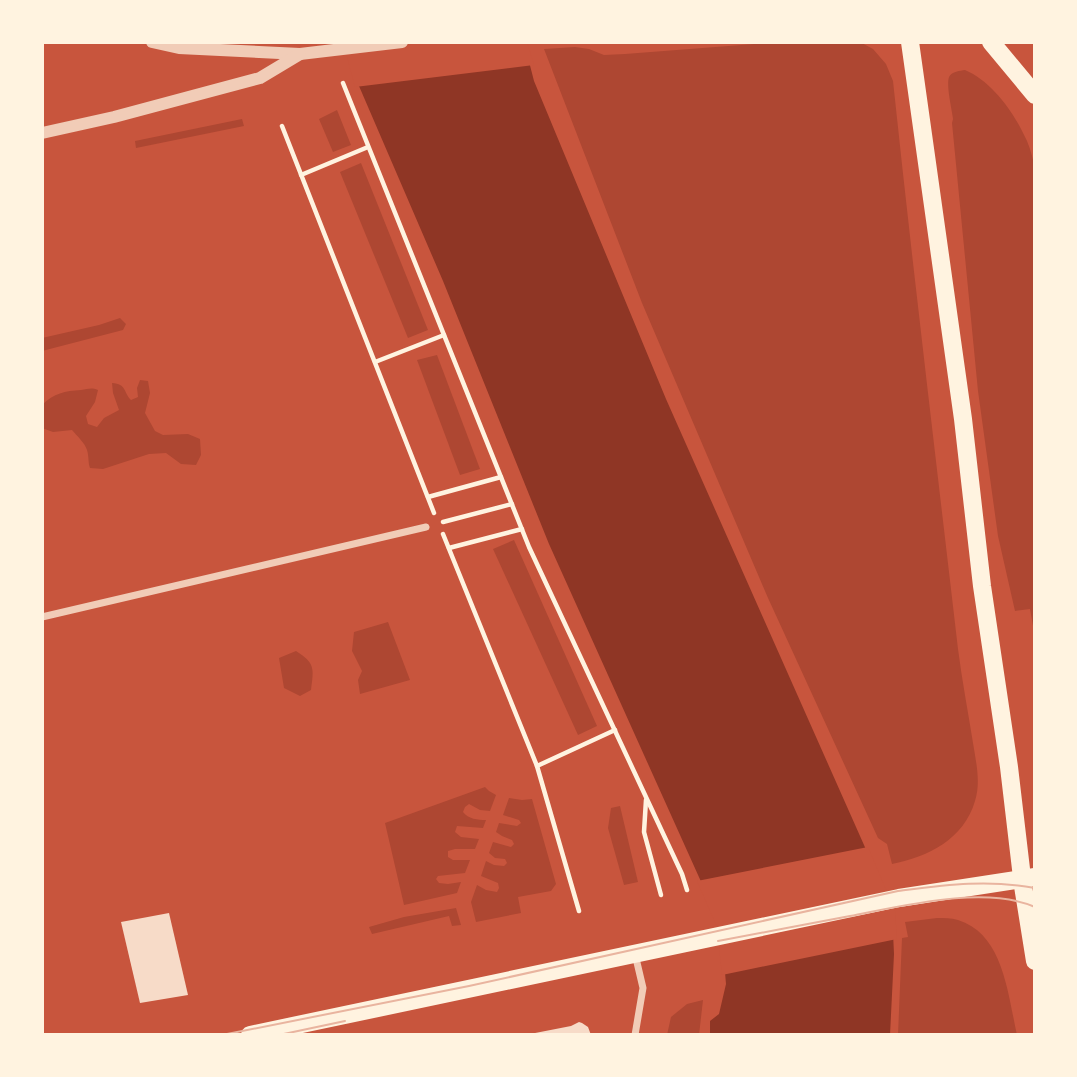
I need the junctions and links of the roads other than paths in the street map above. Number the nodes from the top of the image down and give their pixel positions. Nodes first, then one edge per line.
1 (152, 42) edge
2 (402, 42) edge
3 (910, 42) edge
4 (991, 42) edge
5 (300, 54) junction
6 (1035, 95) edge
7 (42, 133) edge
8 (426, 527) dead end
9 (42, 617) edge
10 (1028, 878) edge
11 (635, 954) junction
12 (1035, 961) edge
13 (250, 1035) edge
14 (635, 1035) edge

1 - 5 street
2 - 5 street
3 - 10 main road
4 - 6 main road
5 - 7 street
8 - 9 street
10 - 11 main road
10 - 12 main road
11 - 13 main road
11 - 14 street

